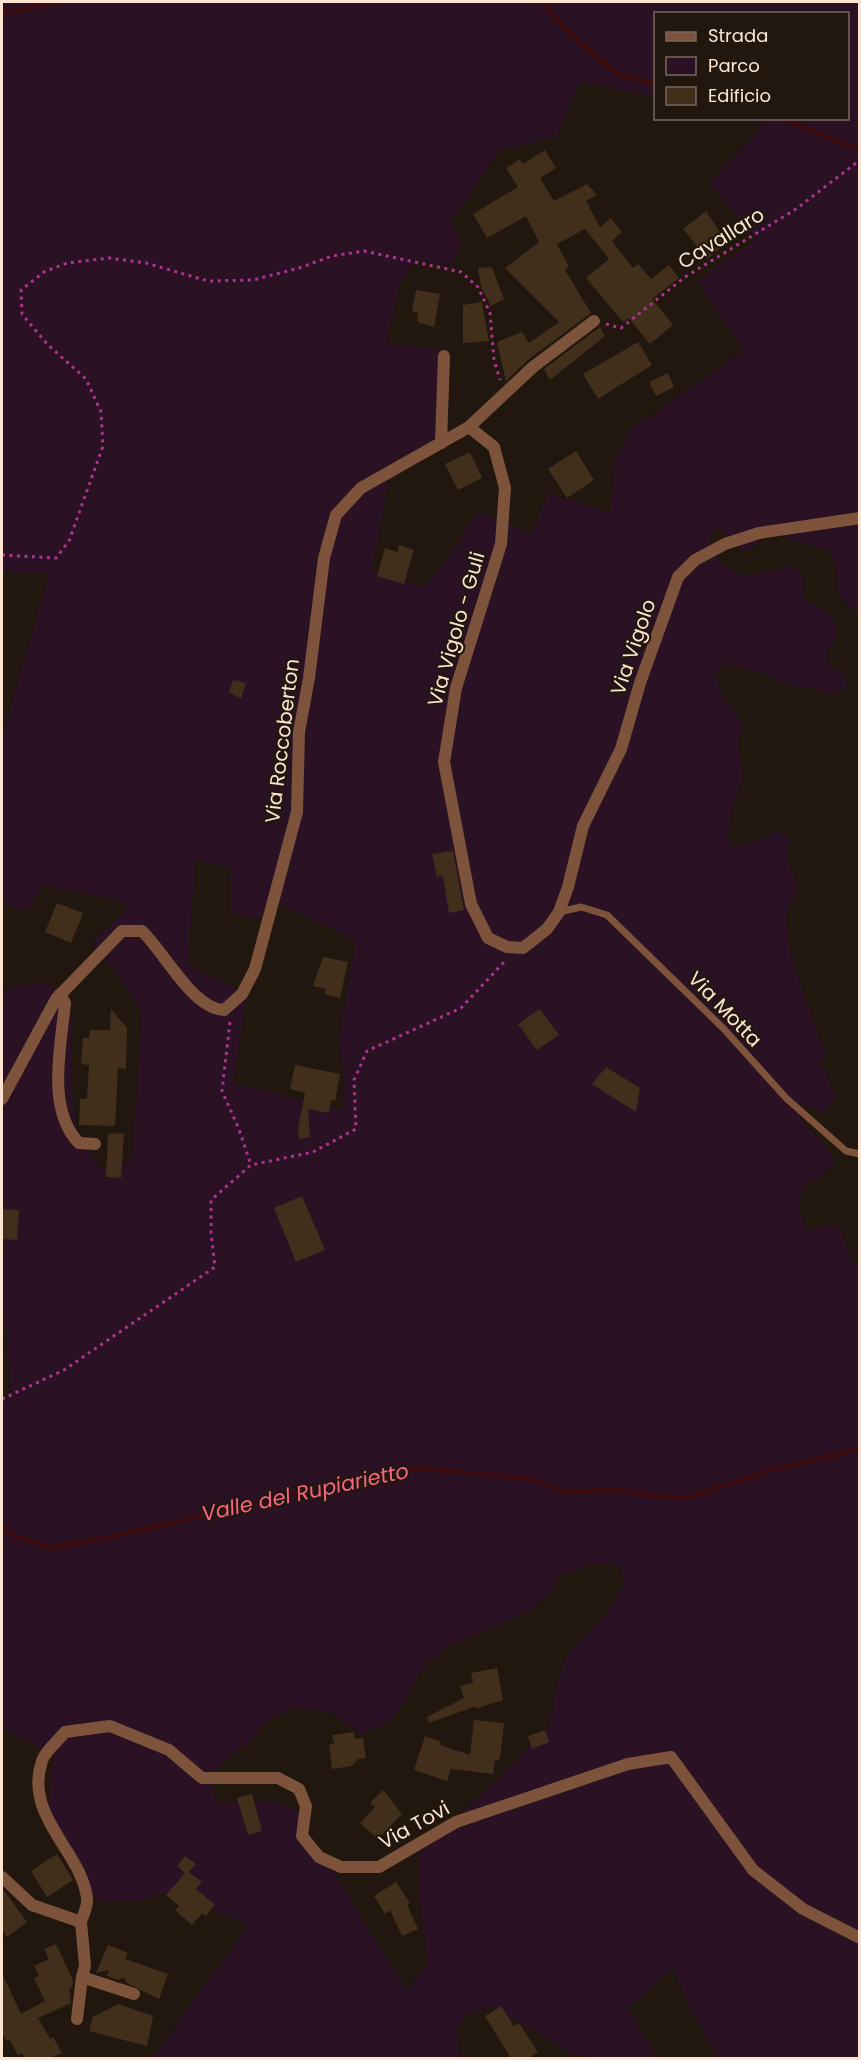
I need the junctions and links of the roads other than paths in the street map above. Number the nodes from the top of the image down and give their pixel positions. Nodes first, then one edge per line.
1 (594, 321) road end
2 (444, 356) dead end
3 (469, 427) junction
4 (441, 443) junction
5 (860, 518) edge
6 (559, 912) junction
7 (60, 994) junction
8 (2, 1099) edge
9 (95, 1144) dead end
10 (860, 1154) edge
11 (2, 1876) edge
12 (81, 1922) junction
13 (860, 1938) edge
14 (82, 1977) junction
15 (134, 1994) dead end
16 (77, 2019) dead end

1 - 3 street, Via Roccoberton
2 - 4 street
3 - 4 street, Via Roccoberton
3 - 6 street, Via Vigolo - Guli
4 - 7 street, Via Roccoberton
5 - 6 street, Via Vigolo
6 - 10 lane, Via Motta
7 - 8 street
7 - 9 street
11 - 12 street
12 - 13 street, Via Tovi
12 - 14 street
14 - 15 street
14 - 16 street

